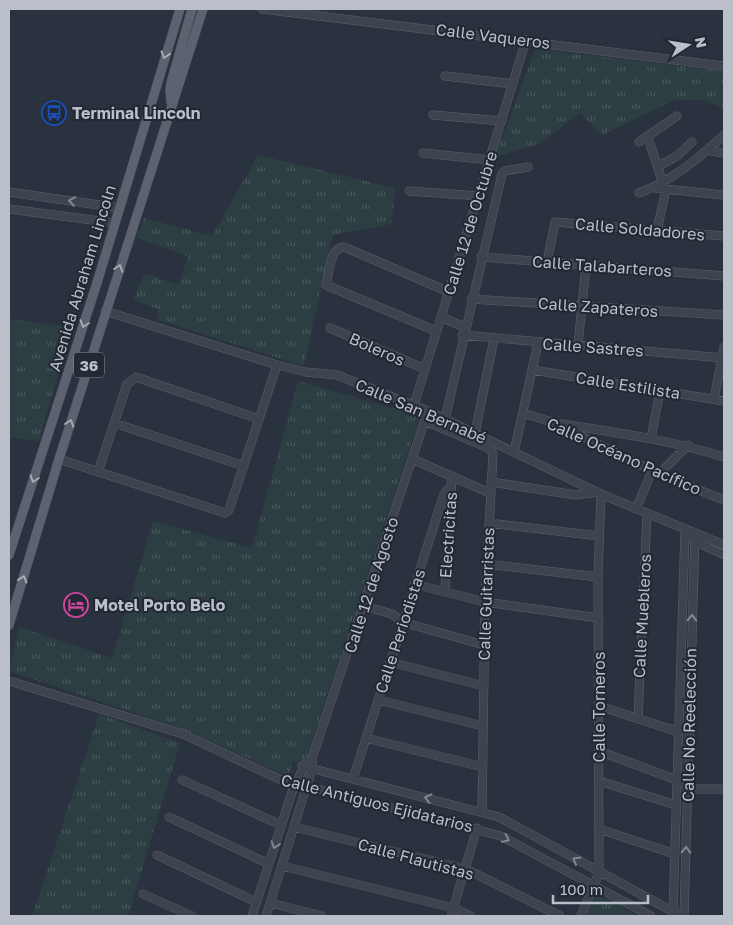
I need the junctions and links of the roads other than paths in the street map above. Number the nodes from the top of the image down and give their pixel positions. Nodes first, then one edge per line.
1 (180, 9) edge
2 (192, 9) edge
3 (203, 9) edge
4 (262, 9) edge
5 (526, 40) junction
6 (724, 66) edge
7 (445, 76) dead end
8 (513, 84) junction
9 (172, 105) junction
10 (433, 115) dead end
11 (678, 116) dead end
12 (502, 121) junction
13 (724, 135) edge
14 (648, 138) junction
15 (639, 142) dead end
16 (692, 142) dead end
17 (707, 150) junction
18 (423, 153) dead end
19 (724, 153) edge
20 (490, 160) junction
21 (659, 166) junction
22 (528, 167) dead end
23 (664, 186) junction
24 (410, 191) dead end
25 (9, 192) edge
26 (639, 193) dead end
27 (724, 195) edge
28 (479, 196) junction
29 (120, 208) junction
30 (9, 209) edge
31 (115, 223) junction
32 (658, 230) junction
33 (724, 236) edge
34 (110, 241) junction
35 (127, 245) junction
36 (481, 258) junction
37 (547, 262) junction
38 (586, 265) junction
39 (724, 276) edge
40 (449, 292) junction
41 (471, 299) junction
42 (581, 306) junction
43 (106, 312) junction
44 (724, 315) edge
45 (441, 317) junction
46 (464, 327) junction
47 (330, 328) dead end
48 (436, 331) junction
49 (462, 335) junction
50 (494, 339) junction
51 (538, 343) junction
52 (578, 345) junction
53 (724, 347) edge
54 (723, 358) edge
55 (276, 365) junction
56 (425, 369) junction
57 (533, 370) junction
58 (660, 391) junction
59 (714, 399) junction
60 (724, 400) edge
61 (414, 406) junction
62 (724, 406) edge
63 (428, 411) junction
64 (523, 413) junction
65 (259, 418) junction
66 (444, 419) junction
67 (425, 421) junction
68 (114, 423) junction
69 (555, 423) junction
70 (475, 433) junction
71 (651, 438) junction
72 (688, 446) junction
73 (514, 452) junction
74 (724, 457) edge
75 (59, 459) junction
76 (412, 459) junction
77 (244, 466) junction
78 (98, 472) junction
79 (656, 472) junction
80 (452, 482) junction
81 (491, 482) junction
82 (599, 493) junction
83 (490, 494) junction
84 (724, 500) edge
85 (636, 509) junction
86 (647, 514) junction
87 (489, 524) junction
88 (685, 534) junction
89 (599, 536) junction
90 (694, 538) junction
91 (724, 545) edge
92 (9, 555) edge
93 (724, 555) edge
94 (487, 564) junction
95 (598, 577) junction
96 (414, 584) junction
97 (445, 592) junction
98 (485, 602) junction
99 (364, 606) junction
100 (598, 618) junction
101 (402, 622) junction
102 (9, 625) edge
103 (484, 645) junction
104 (390, 662) junction
105 (9, 681) edge
106 (484, 686) junction
107 (378, 700) junction
108 (599, 706) junction
109 (638, 719) junction
110 (483, 726) junction
111 (679, 732) junction
112 (366, 738) junction
113 (599, 751) junction
114 (312, 758) junction
115 (302, 766) junction
116 (483, 767) junction
117 (312, 769) junction
118 (353, 779) junction
119 (182, 780) dead end
120 (677, 780) junction
121 (599, 782) junction
122 (295, 784) junction
123 (306, 787) junction
124 (688, 787) junction
125 (724, 789) edge
126 (676, 805) junction
127 (482, 812) junction
128 (169, 817) dead end
129 (281, 825) junction
130 (294, 827) junction
131 (477, 828) junction
132 (599, 829) junction
133 (675, 854) junction
134 (157, 855) dead end
135 (269, 864) junction
136 (282, 866) junction
137 (466, 869) junction
138 (599, 873) junction
139 (594, 885) junction
140 (142, 894) dead end
141 (256, 902) junction
142 (270, 903) junction
143 (452, 912) edge
144 (679, 915) edge
145 (192, 916) edge
146 (252, 916) edge
147 (266, 916) edge
148 (322, 916) edge
149 (470, 916) edge
150 (560, 916) edge
151 (581, 916) edge
152 (651, 916) edge

1 -> 29 main road, Avenida Abraham Lincoln / 36
2 - 9 main road
3 - 9 main road, 36
4 - 5 street, Calle Vaqueros
5 - 6 street, Calle Vaqueros
5 - 8 street, Calle 12 de Octubre
7 - 8 street
8 - 12 street, Calle 12 de Octubre
9 - 35 main road, 36
10 - 12 street
11 - 14 street
12 - 20 street, Calle 12 de Octubre
13 - 17 street
14 - 15 street
14 - 21 street
16 - 21 street
17 - 19 street
17 - 23 street
18 - 20 street
20 - 28 street, Calle 12 de Octubre
21 - 23 street
22 - 36 street
23 - 26 street
23 - 27 street
23 - 32 street
24 - 28 street
29 -> 25 street
28 - 40 street, Calle 12 de Octubre
29 - 31 main road, Avenida Abraham Lincoln / 36
30 - 31 street
31 - 34 main road, Avenida Abraham Lincoln / 36
32 - 33 street, Calle Soldadores
32 - 37 street, Calle Soldadores
34 - 35 main road
34 -> 92 main road, Avenida Abraham Lincoln / 36
43 -> 35 main road, 36
36 - 37 street, Calle Talabarteros
36 - 41 street
37 - 38 street, Calle Talabarteros
38 - 39 street, Calle Talabarteros
38 - 42 street
40 - 45 street, Calle 12 de Octubre
40 - 48 street
41 - 42 street, Calle Zapateros
41 - 46 street
42 - 44 street, Calle Zapateros
42 - 52 street
43 - 55 street, Calle San Bernabé
75 -> 43 main road, 36
45 - 46 street
45 - 48 street, Calle 12 de Octubre
46 - 49 street
47 - 56 street, Boleros
48 - 56 street, Calle 12 de Octubre
49 - 50 street, Calle Sastres
49 - 66 street
50 - 51 street, Calle Sastres
50 - 70 street
51 - 52 street, Calle Sastres
51 - 57 street
52 - 54 street, Calle Sastres
53 - 54 street
54 - 59 street
55 - 61 street, Calle San Bernabé
55 - 65 street
56 - 61 street, Calle 12 de Octubre
57 - 58 street, Calle Estilista
57 - 64 street
58 - 59 street, Calle Estilista
58 - 71 street
59 - 60 street, Calle Estilista
59 - 62 street
61 - 63 street, Calle San Bernabé
63 - 66 street, Calle San Bernabé
63 - 67 street, Calle 12 de Agosto
64 - 69 street, Calle Océano Pacífico
64 - 73 street
65 - 68 street
65 - 77 street
66 - 70 street, Calle San Bernabé
67 - 76 street, Calle 12 de Agosto
67 - 81 street, Calle Guitarristas
68 - 77 street
68 - 78 street
69 - 71 street
69 - 79 street, Calle Océano Pacífico
70 - 73 street, Calle San Bernabé
71 - 72 street
72 - 74 street
72 - 79 street
73 - 82 street, Calle San Bernabé
75 - 78 street
102 -> 75 main road, 36
76 - 80 street
76 - 99 street, Calle 12 de Agosto
77 - 78 street
79 - 84 street, Calle Océano Pacífico
79 - 85 street
80 - 83 street
80 - 96 street, Calle Periodistas
80 - 97 street, Electricitas
81 - 82 street
81 - 83 street, Calle Guitarristas
82 - 85 street, Calle San Bernabé
82 - 89 street, Calle Torneros
83 - 87 street, Calle Guitarristas
85 - 86 street, Calle San Bernabé
86 - 88 street, Calle San Bernabé
86 - 109 street, Calle Muebleros
87 - 89 street
87 - 94 street, Calle Guitarristas
88 - 90 street, Calle San Bernabé
88 - 111 street, Calle No Reelección
89 - 95 street, Calle Torneros
90 - 91 street, Calle San Bernabé
90 - 93 street, Calle San Bernabé
124 -> 90 street, Calle No Reelección
94 - 95 street
94 - 98 street, Calle Guitarristas
95 - 100 street, Calle Torneros
96 - 97 street
96 - 101 street, Calle Periodistas
97 - 98 street
98 - 100 street
98 - 103 street, Calle Guitarristas
99 - 101 street
99 - 114 street, Calle 12 de Agosto
100 - 108 street, Calle Torneros
101 - 103 street
101 - 104 street, Calle Periodistas
103 - 106 street, Calle Guitarristas
104 - 106 street
104 - 107 street, Calle Periodistas
105 - 122 street, Calle Antiguos Ejidatarios
106 - 110 street, Calle Guitarristas
107 - 110 street
107 - 112 street, Calle Periodistas
108 - 109 street
108 - 113 street, Calle Torneros
109 - 111 street
110 - 116 street, Calle Guitarristas
111 - 120 street, Calle No Reelección
112 - 116 street
112 - 118 street, Calle Periodistas
113 - 120 street
113 - 121 street, Calle Torneros
114 - 115 street
114 - 117 street, Calle 12 de Agosto
115 - 117 street, Calle Antiguos Ejidatarios
115 - 122 street
116 - 127 street, Calle Guitarristas
117 - 118 street, Calle Antiguos Ejidatarios
117 - 123 street, Calle 12 de Agosto
127 -> 118 street, Calle Antiguos Ejidatarios
119 - 129 street
120 - 124 street
120 - 126 street, Calle No Reelección
121 - 126 street
121 - 132 street, Calle Torneros
122 - 123 street, Calle Antiguos Ejidatarios
122 - 129 street
123 - 130 street, Calle 12 de Agosto
123 - 131 street, Calle Antiguos Ejidatarios
124 - 125 street
144 -> 124 street, Calle No Reelección
126 - 133 street, Calle No Reelección
138 -> 127 street, Calle Antiguos Ejidatarios
128 - 135 street
129 -> 135 street
130 - 136 street, Calle 12 de Agosto
130 - 137 street, Calle Flautistas
131 - 137 street
131 -> 139 street, Calle Antiguos Ejidatarios
132 - 133 street
132 - 138 street, Calle Torneros
133 - 144 street, Calle No Reelección
134 - 141 street
135 - 141 street
136 - 142 street, Calle 12 de Agosto
136 - 143 street
137 - 143 street
137 - 150 street, Calle Flautistas
138 - 139 street, Calle Torneros
138 - 144 street, Calle Antiguos Ejidatarios
139 - 151 street, Calle Torneros
139 - 152 street, Calle Antiguos Ejidatarios
140 - 145 street
141 - 146 street
142 - 147 street, Calle 12 de Agosto
142 - 148 street
143 - 149 street

